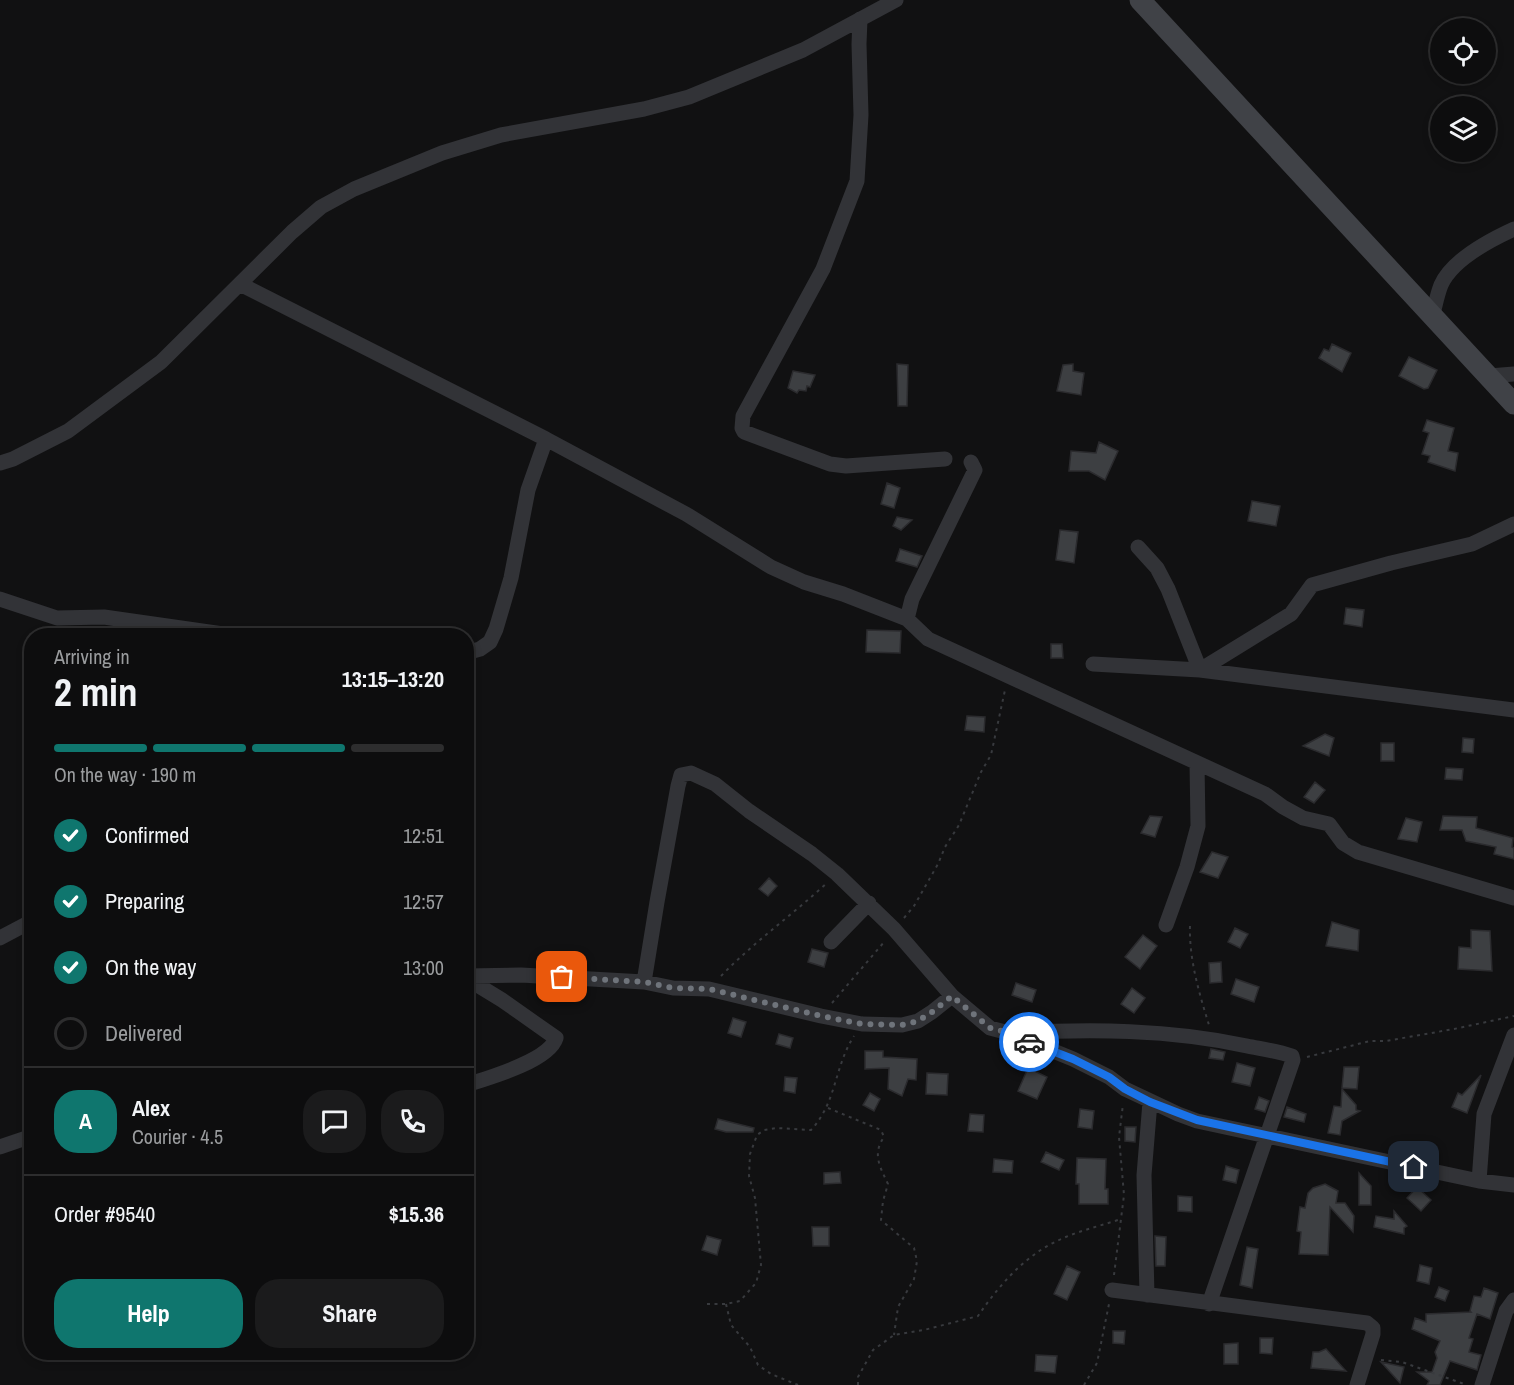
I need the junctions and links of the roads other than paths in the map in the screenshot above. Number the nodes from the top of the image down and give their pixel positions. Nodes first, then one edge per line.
1 (896, 0) edge
2 (1140, 0) edge
3 (860, 19) junction
4 (1514, 229) edge
5 (240, 284) junction
6 (1432, 317) junction
7 (1514, 374) edge
8 (1489, 376) junction
9 (1514, 404) edge
10 (546, 439) junction
11 (945, 459) dead end
12 (971, 462) dead end
13 (0, 464) edge
14 (1514, 524) edge
15 (1138, 547) dead end
16 (0, 599) edge
17 (907, 619) junction
18 (181, 628) edge
19 (474, 651) edge
20 (1094, 664) dead end
21 (1200, 670) junction
22 (1514, 710) edge
23 (1197, 763) junction
24 (1514, 898) edge
25 (870, 903) junction
26 (24, 925) edge
27 (1166, 925) dead end
28 (0, 938) edge
29 (831, 942) dead end
30 (474, 977) edge
31 (474, 982) edge
32 (644, 982) junction
33 (952, 996) junction
34 (1009, 1033) junction
35 (1514, 1035) edge
36 (474, 1082) edge
37 (1150, 1102) junction
38 (1266, 1136) junction
39 (24, 1139) edge
40 (0, 1147) edge
41 (1479, 1181) junction
42 (1514, 1185) edge
43 (1112, 1290) road end
44 (1147, 1295) junction
45 (1514, 1300) edge
46 (1209, 1304) junction
47 (1357, 1385) edge
48 (1482, 1385) edge

1 - 3 street
2 - 6 main road
3 - 5 street
3 - 11 street
4 - 6 street
5 - 10 street
5 - 13 street
6 - 8 main road
7 - 8 street
8 - 9 main road
10 - 17 street
10 - 19 street
12 - 17 street
14 - 21 street
15 - 21 street
16 - 18 street
17 - 23 street
20 - 21 street
21 - 22 street
23 - 24 street
23 - 27 street
25 - 29 street
25 - 32 street
25 - 33 street
26 - 28 street
30 - 32 street
31 - 36 street
32 - 33 street
33 - 34 street
34 - 37 street
34 - 38 street
35 - 41 street
37 - 38 street
37 - 44 street
38 - 41 street
38 - 46 street
39 - 40 street
41 - 42 street
43 - 44 street
44 - 46 street
45 - 48 street
46 - 47 street

